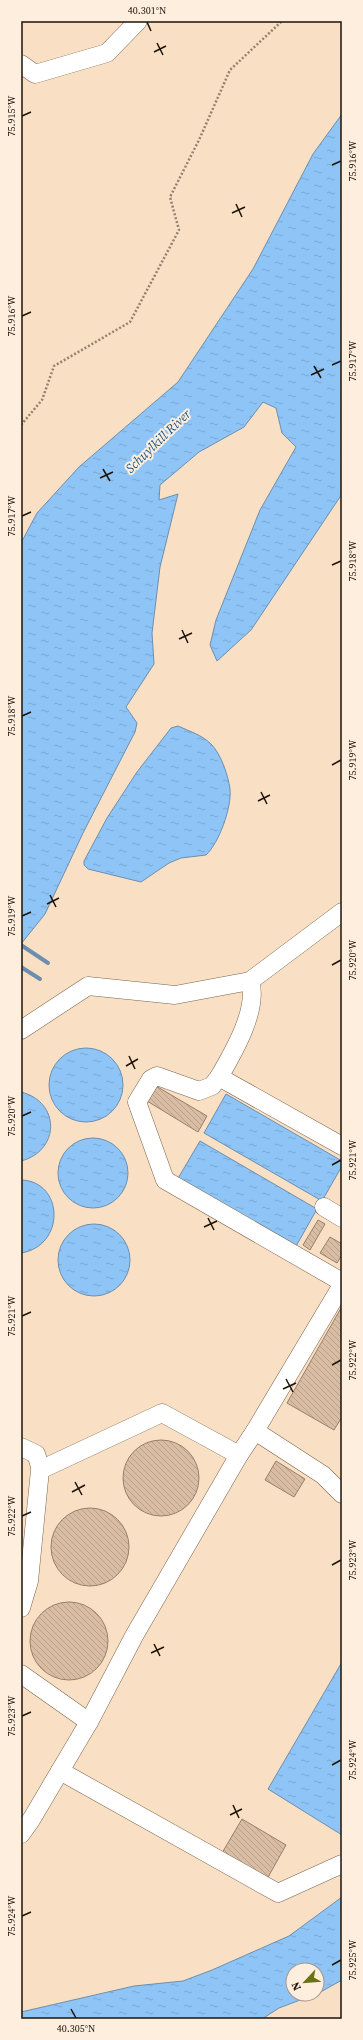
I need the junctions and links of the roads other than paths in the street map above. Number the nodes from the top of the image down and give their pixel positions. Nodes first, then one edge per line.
1 (138, 21) edge
2 (21, 64) edge
3 (342, 912) edge
4 (250, 981) junction
5 (21, 1030) edge
6 (219, 1077) junction
7 (342, 1146) edge
8 (324, 1207) dead end
9 (342, 1218) edge
10 (342, 1284) edge
11 (255, 1431) junction
12 (21, 1447) edge
13 (239, 1455) junction
14 (41, 1469) junction
15 (342, 1494) edge
16 (21, 1608) edge
17 (21, 1674) edge
18 (89, 1722) junction
19 (60, 1770) junction
20 (21, 1834) edge
21 (342, 1864) edge

1 - 2 lane
3 - 4 lane
4 - 5 lane
4 - 6 lane
6 - 7 lane
6 - 10 lane
8 - 9 lane
10 - 11 lane
11 - 13 lane
11 - 15 lane
12 - 14 lane
13 - 14 lane
13 - 18 lane
14 - 16 lane
17 - 18 lane
18 - 19 lane
19 - 20 lane
19 - 21 lane

